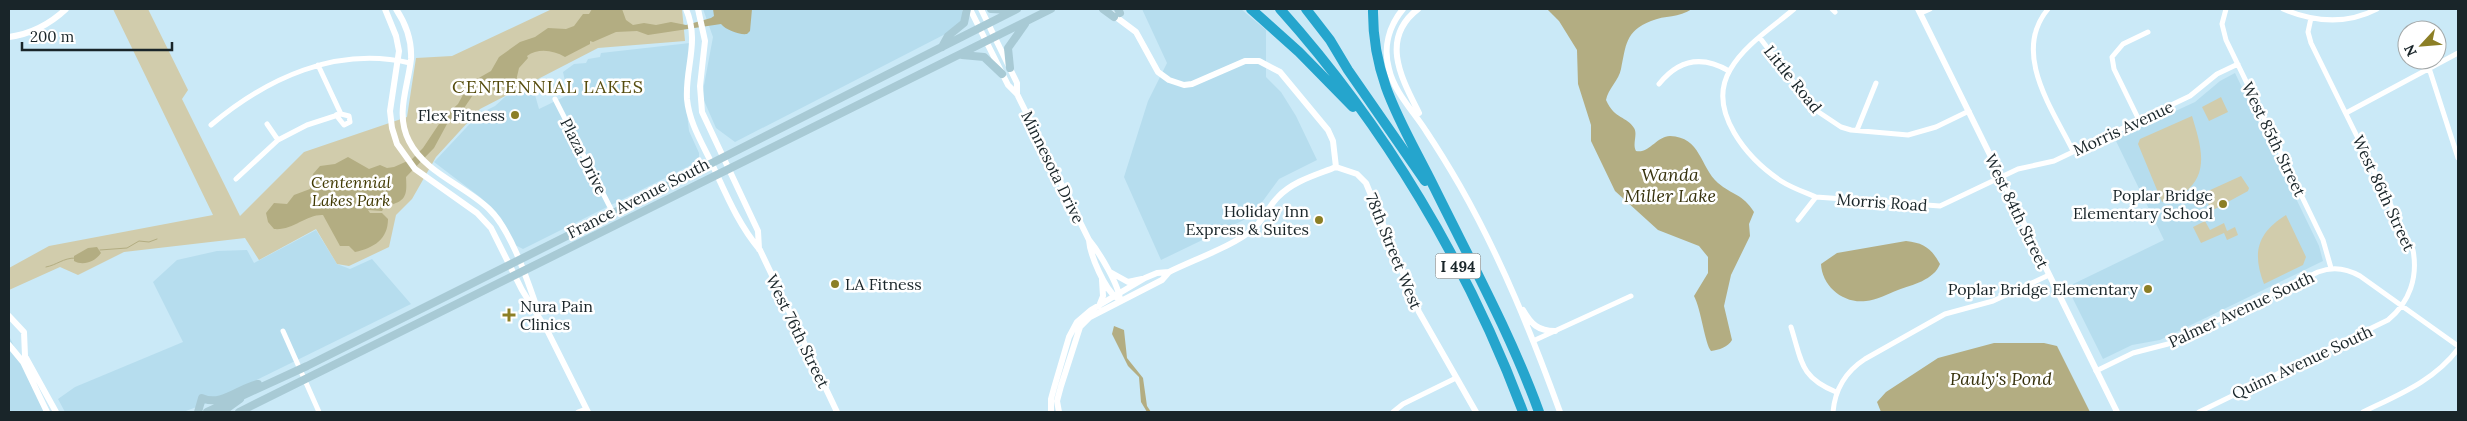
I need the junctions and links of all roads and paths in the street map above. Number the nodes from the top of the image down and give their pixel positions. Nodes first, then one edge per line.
1 (66, 9) edge
2 (385, 9) edge
3 (396, 9) edge
4 (686, 9) edge
5 (968, 9) edge
6 (981, 9) edge
7 (991, 9) edge
8 (1051, 9) edge
9 (1103, 9) edge
10 (1107, 9) edge
11 (1251, 9) edge
12 (1280, 9) edge
13 (1306, 9) edge
14 (1373, 9) edge
15 (1403, 9) edge
16 (1418, 9) edge
17 (1794, 9) edge
18 (1930, 9) edge
19 (2048, 9) edge
20 (2226, 9) edge
21 (2283, 9) edge
22 (2356, 9) edge
23 (2377, 9) edge
24 (1015, 10) edge
25 (1920, 11) edge
26 (699, 12) edge
27 (1118, 13) edge
28 (2358, 17) junction
29 (1032, 18) junction
30 (2311, 18) junction
31 (989, 24) junction
32 (980, 28) junction
33 (2148, 32) dead end
34 (9, 37) edge
35 (995, 37) junction
36 (1760, 38) junction
37 (986, 41) junction
38 (942, 47) junction
39 (957, 55) junction
40 (399, 61) junction
41 (410, 63) junction
42 (2238, 64) junction
43 (318, 65) junction
44 (1010, 68) junction
45 (2425, 70) edge
46 (2430, 70) edge
47 (1729, 71) junction
48 (1002, 74) junction
49 (1876, 83) dead end
50 (1659, 84) dead end
51 (1017, 94) junction
52 (555, 99) dead end
53 (1969, 111) junction
54 (2346, 113) junction
55 (2139, 120) junction
56 (267, 124) dead end
57 (211, 125) dead end
58 (1374, 129) junction
59 (1857, 130) junction
60 (1428, 132) junction
61 (278, 140) junction
62 (2073, 151) junction
63 (722, 158) junction
64 (2458, 158) edge
65 (712, 164) junction
66 (1336, 167) junction
67 (728, 168) junction
68 (716, 174) junction
69 (2001, 177) junction
70 (236, 179) dead end
71 (1816, 197) junction
72 (613, 213) junction
73 (1798, 220) dead end
74 (1459, 238) junction
75 (1089, 240) junction
76 (760, 250) junction
77 (518, 260) junction
78 (510, 264) junction
79 (2331, 268) junction
80 (1107, 270) junction
81 (1169, 272) junction
82 (518, 273) junction
83 (1100, 274) junction
84 (2049, 275) junction
85 (1145, 278) junction
86 (1509, 285) junction
87 (1631, 296) dead end
88 (1118, 297) junction
89 (1099, 306) junction
90 (2401, 306) junction
91 (9, 316) edge
92 (18, 325) junction
93 (9, 326) edge
94 (1791, 327) dead end
95 (283, 331) dead end
96 (1555, 331) junction
97 (1533, 341) junction
98 (25, 342) junction
99 (10, 346) edge
100 (2458, 348) edge
101 (300, 369) junction
102 (2096, 371) junction
103 (1456, 378) junction
104 (304, 380) junction
105 (272, 381) junction
106 (1836, 392) junction
107 (242, 395) junction
108 (587, 410) edge
109 (47, 412) edge
110 (56, 412) edge
111 (198, 412) edge
112 (207, 412) edge
113 (222, 412) edge
114 (239, 412) edge
115 (319, 412) edge
116 (578, 412) edge
117 (837, 412) edge
118 (1051, 412) edge
119 (1059, 412) edge
120 (1393, 412) edge
121 (1476, 412) edge
122 (1523, 412) edge
123 (1539, 412) edge
124 (1560, 412) edge
125 (1833, 412) edge
126 (2117, 412) edge
127 (2199, 412) edge
128 (2363, 412) edge

1 - 34 street
2 - 40 street
3 - 41 street
4 - 65 street, West 76th Street
5 - 32 street, Minnesota Drive
5 - 38 main road
6 - 31 street, Minnesota Drive
7 - 24 main road
8 - 29 main road, France Avenue South
9 - 27 main road
10 - 27 street
11 - 58 highway
12 - 58 highway, I 494
13 - 74 highway, I 494
14 - 74 highway
15 - 60 street
16 - 60 street
17 - 36 street
18 - 25 street
19 - 62 street
20 - 42 street, West 85th Street
21 - 30 street
22 - 28 street
23 - 28 street
24 - 31 main road, France Avenue South
25 - 53 street, West 84th Street
26 - 63 street, West 76th Street
27 - 66 street
28 - 30 street
29 - 35 main road, France Avenue South
29 - 44 main road
30 - 54 street, West 86th Street
31 - 32 main road, France Avenue South
31 - 35 street, Minnesota Drive
32 - 37 street, Minnesota Drive
32 - 38 main road, France Avenue South
33 - 55 street
35 - 37 main road, France Avenue South
35 - 44 street, Minnesota Drive
36 - 47 street
36 - 59 street, Little Road
37 - 39 main road, France Avenue South
37 - 48 street, Minnesota Drive
38 - 63 main road, France Avenue South
39 - 48 main road
39 - 67 main road, France Avenue South
40 - 41 street
40 - 43 street
40 - 78 street
41 - 77 street
42 - 55 street, Morris Avenue
42 - 79 street, West 85th Street
43 - 57 street
43 - 61 street
44 - 51 street, Minnesota Drive
45 - 54 street
46 - 64 street
47 - 50 street
47 - 71 street, Morris Road
48 - 51 street, Minnesota Drive
49 - 59 street
51 - 75 street, Minnesota Drive
52 - 72 street, Plaza Drive
53 - 59 street, Little Road
53 - 69 street, West 84th Street
54 - 90 street, West 86th Street
55 - 62 street, Morris Avenue
56 - 61 street
58 - 122 highway, I 494
60 - 86 street
61 - 70 street
62 - 69 street, Morris Avenue
63 - 65 main road, France Avenue South
63 - 67 street, West 76th Street
65 - 68 street, West 76th Street
65 - 72 main road, France Avenue South
66 - 81 street
66 - 103 street, 78th Street West
67 - 68 main road, France Avenue South
67 - 76 street, West 76th Street
68 - 76 street, West 76th Street
68 - 82 main road, France Avenue South
69 - 71 street, Morris Road
69 - 84 street, West 84th Street
71 - 73 street
72 - 77 main road, France Avenue South
74 - 123 highway, I 494
75 - 80 street, Minnesota Drive
75 - 83 street, Minnesota Drive
76 - 117 street, West 76th Street
77 - 78 main road, France Avenue South
77 - 82 street
78 - 82 street
78 - 101 main road, France Avenue South
79 - 90 street
79 - 102 street, Palmer Avenue South
80 - 85 street
80 - 88 street, Minnesota Drive
81 - 85 street
81 - 88 street
82 - 104 main road, France Avenue South
82 - 108 street
83 - 88 street, Minnesota Drive
83 - 89 street
84 - 102 street, West 84th Street
84 - 106 street
85 - 88 street
86 - 96 street
86 - 97 street
87 - 96 street
88 - 89 street
88 - 119 street
89 - 118 street
90 - 100 street
90 - 127 street, Quinn Avenue South
91 - 92 street
92 - 93 street
92 - 98 street
94 - 106 street
95 - 101 street
96 - 97 street
97 - 124 street
98 - 99 street
98 - 110 street
99 - 109 street
100 - 128 street
101 - 104 street
101 - 105 main road, France Avenue South
102 - 126 street, West 84th Street
103 - 120 street
103 - 121 street, 78th Street West
104 - 114 main road, France Avenue South
104 - 115 street
105 - 107 main road, France Avenue South
105 - 111 main road
106 - 125 street
107 - 112 main road, France Avenue South
107 - 113 main road
108 - 116 street

